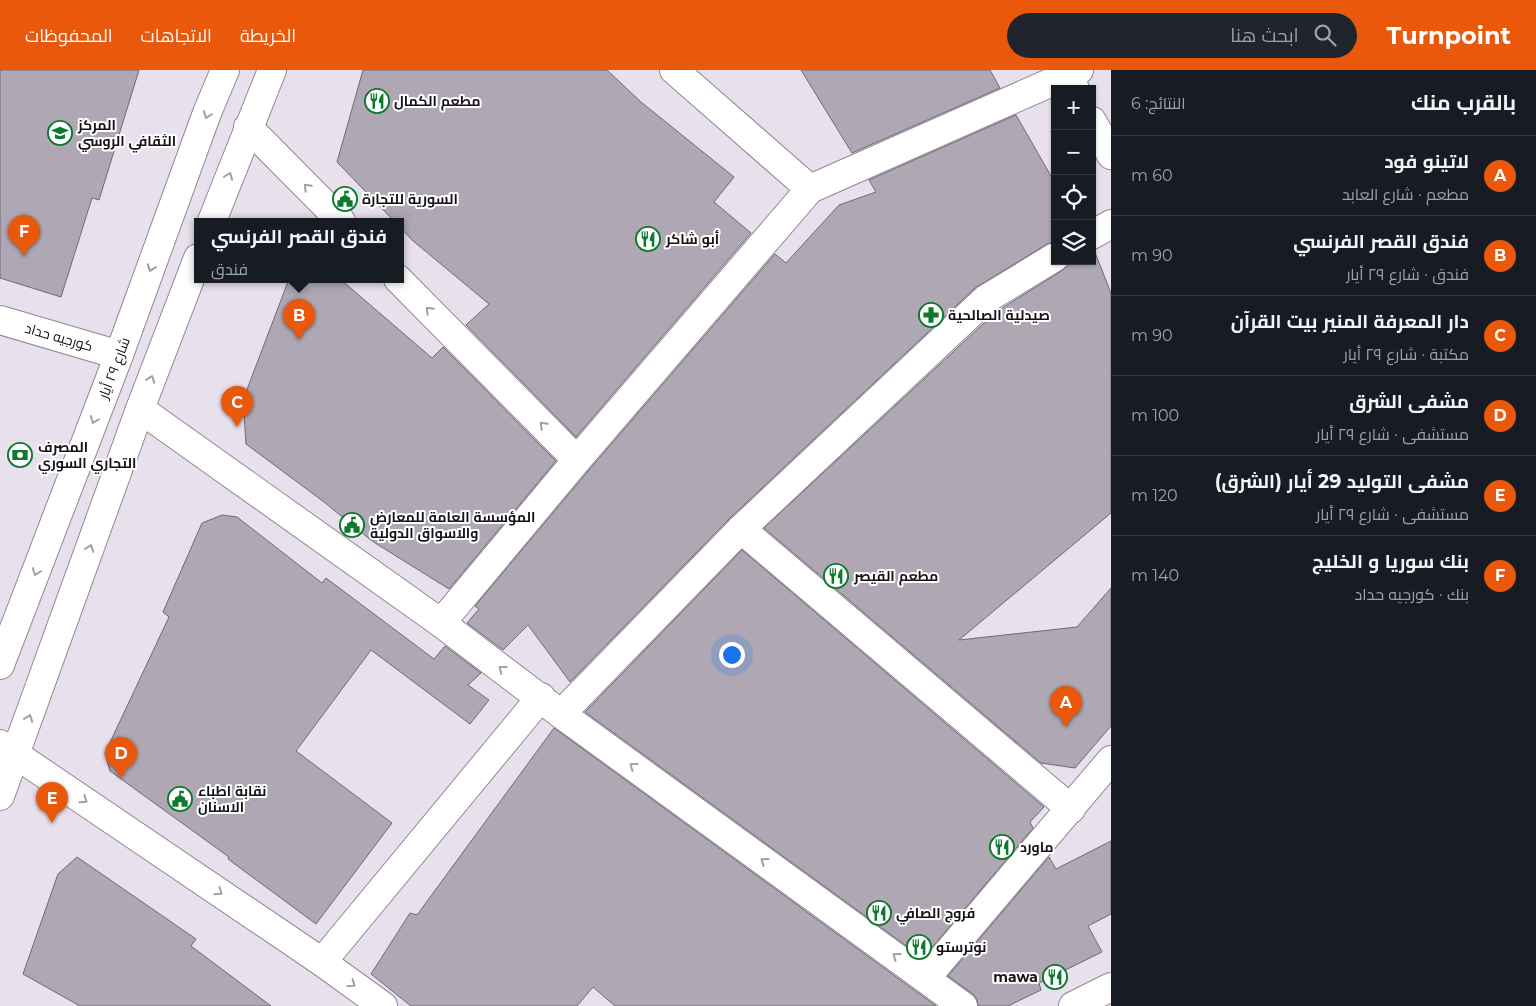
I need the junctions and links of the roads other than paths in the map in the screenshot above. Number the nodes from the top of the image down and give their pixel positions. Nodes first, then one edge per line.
1 (225, 70) edge
2 (272, 70) edge
3 (674, 70) edge
4 (1072, 76) edge
5 (248, 127) junction
6 (1096, 127) edge
7 (1111, 155) edge
8 (810, 189) junction
9 (213, 218) edge
10 (338, 218) edge
11 (1111, 224) edge
12 (1096, 233) edge
13 (1051, 259) edge
14 (194, 268) edge
15 (402, 283) edge
16 (0, 320) edge
17 (119, 355) junction
18 (140, 409) junction
19 (577, 460) junction
20 (741, 529) junction
21 (442, 623) junction
22 (0, 665) edge
23 (551, 706) junction
24 (8, 749) edge
25 (1111, 760) edge
26 (0, 796) edge
27 (1071, 809) junction
28 (322, 962) junction
29 (926, 978) junction
30 (1111, 987) edge
31 (383, 1006) edge
32 (963, 1006) edge
33 (1073, 1006) edge

1 -> 17 street, شارع ٢٩ أيار
2 - 5 street
3 - 8 street
4 - 8 street
9 -> 5 street
10 -> 5 street
6 - 7 street
8 - 19 street
11 - 12 street
13 - 20 street
18 -> 14 street
19 -> 15 street
16 - 17 street, كورجيه حداد
17 -> 22 street, شارع ٢٩ أيار
18 - 21 street
24 -> 18 street
19 - 21 street
20 - 23 street
20 - 27 street
23 -> 21 street
23 - 28 street
29 -> 23 street
24 - 26 street
24 -> 28 street
25 - 27 street
27 - 29 street
28 -> 31 street
29 - 32 street
30 - 33 street

